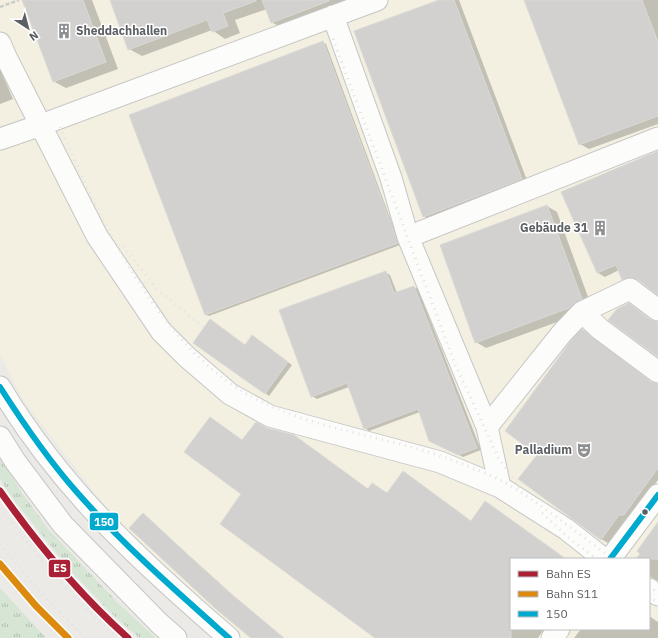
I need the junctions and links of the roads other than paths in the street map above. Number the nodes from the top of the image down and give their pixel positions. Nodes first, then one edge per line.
1 (377, 0) edge
2 (334, 16) junction
3 (0, 42) edge
4 (41, 125) junction
5 (658, 138) edge
6 (0, 139) edge
7 (408, 238) junction
8 (658, 310) edge
9 (582, 312) junction
10 (658, 372) edge
11 (0, 387) edge
12 (487, 427) junction
13 (0, 437) edge
14 (500, 487) junction
15 (658, 495) edge
16 (603, 558) edge
17 (611, 558) edge
18 (558, 630) edge
19 (176, 638) edge
20 (229, 638) edge
21 (552, 638) edge

1 - 2 street
2 - 4 street
2 - 7 street
3 - 4 street
4 - 6 street
4 - 14 street
5 - 7 street
7 - 12 street
8 - 9 street
9 - 10 street
9 - 12 street
11 - 20 street
12 - 14 street
13 - 19 street
14 - 16 street
15 - 17 street
18 - 21 street

